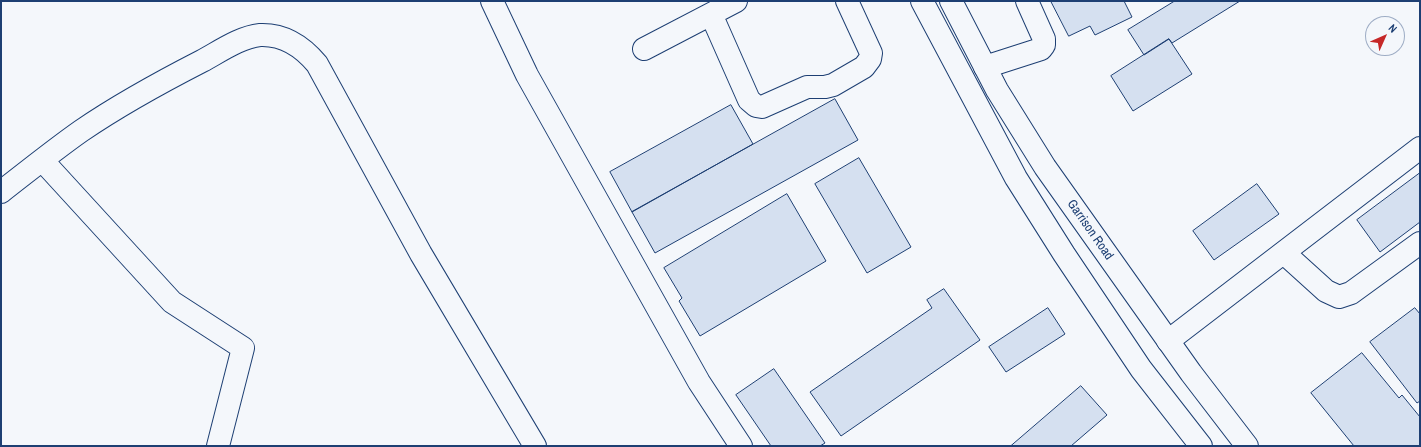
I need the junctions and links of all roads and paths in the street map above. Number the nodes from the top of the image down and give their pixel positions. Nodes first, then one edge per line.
1 (492, 1) edge
2 (736, 1) edge
3 (847, 1) edge
4 (922, 1) edge
5 (951, 1) edge
6 (1026, 1) edge
7 (711, 14) junction
8 (644, 49) dead end
9 (985, 67) junction
10 (1420, 148) edge
11 (42, 160) junction
12 (1, 192) edge
13 (1420, 243) edge
14 (1284, 253) junction
15 (1168, 341) junction
16 (218, 446) edge
17 (535, 446) edge
18 (741, 446) edge
19 (1201, 446) edge
20 (1247, 446) edge

1 - 18 main road
2 - 7 main road
3 - 7 main road
4 - 19 main road
5 - 9 main road, Garrison Road
6 - 9 main road
7 - 8 main road
9 - 15 main road, Garrison Road
10 - 14 main road
11 - 12 main road
11 - 16 main road
11 - 17 main road
13 - 14 main road
14 - 15 main road
15 - 20 main road, Garrison Road

